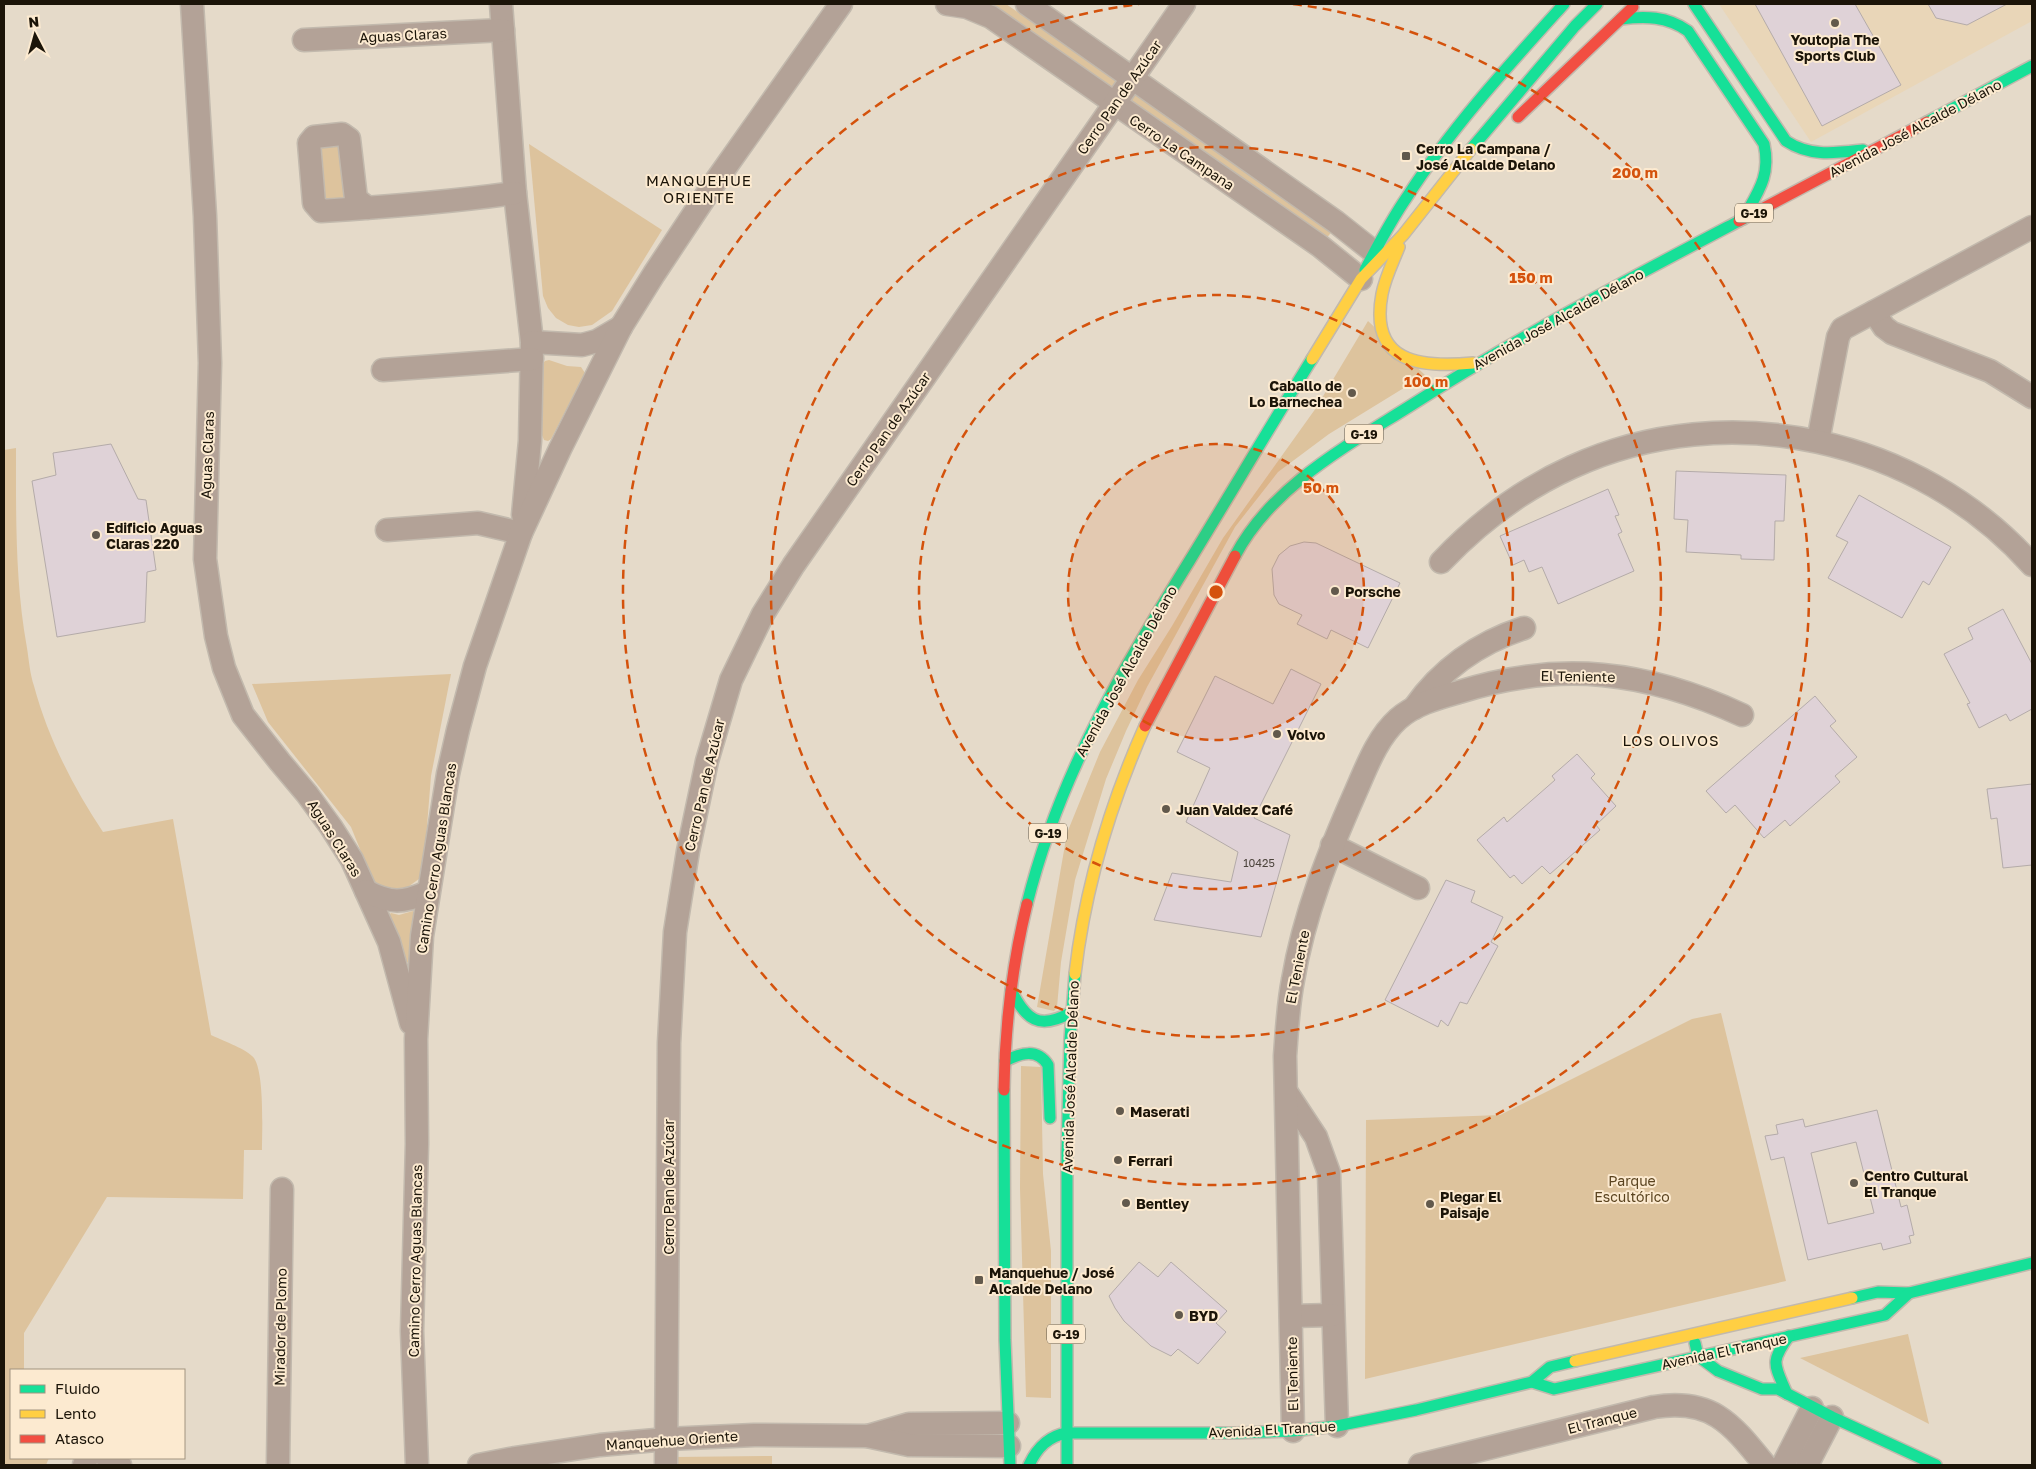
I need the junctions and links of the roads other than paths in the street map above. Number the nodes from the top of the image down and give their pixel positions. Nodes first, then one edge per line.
1 (192, 4) edge
2 (501, 4) edge
3 (841, 4) edge
4 (947, 4) edge
5 (1027, 4) edge
6 (1184, 4) edge
7 (1564, 4) edge
8 (1597, 4) edge
9 (1636, 4) edge
10 (1694, 4) edge
11 (1621, 19) junction
12 (503, 30) junction
13 (304, 40) dead end
14 (2032, 66) edge
15 (1133, 78) junction
16 (1114, 105) junction
17 (1874, 149) junction
18 (1453, 170) junction
19 (515, 194) junction
20 (368, 208) dead end
21 (1743, 219) junction
22 (2032, 227) edge
23 (1403, 235) junction
24 (1374, 252) junction
25 (1361, 279) junction
26 (1874, 312) junction
27 (621, 327) junction
28 (582, 344) junction
29 (532, 351) junction
30 (1477, 363) junction
31 (383, 370) dead end
32 (596, 377) junction
33 (2032, 397) edge
34 (530, 441) junction
35 (1818, 441) junction
36 (560, 449) junction
37 (387, 530) dead end
38 (521, 533) junction
39 (1441, 562) dead end
40 (2032, 565) edge
41 (1524, 628) dead end
42 (1413, 708) junction
43 (1742, 715) dead end
44 (1332, 845) junction
45 (1418, 888) dead end
46 (366, 891) junction
47 (428, 892) junction
48 (1011, 990) junction
49 (1070, 1013) junction
50 (416, 1039) junction
51 (1005, 1061) junction
52 (1286, 1093) junction
53 (1050, 1125) dead end
54 (282, 1189) dead end
55 (2032, 1263) edge
56 (1909, 1292) junction
57 (1332, 1315) junction
58 (1291, 1316) junction
59 (1706, 1331) junction
60 (1693, 1335) junction
61 (1789, 1336) junction
62 (1729, 1349) junction
63 (1698, 1356) junction
64 (1742, 1358) dead end
65 (1767, 1376) dead end
66 (1532, 1382) junction
67 (1782, 1392) junction
68 (1822, 1412) junction
69 (1008, 1423) junction
70 (1337, 1426) junction
71 (1294, 1431) junction
72 (1068, 1433) junction
73 (867, 1436) junction
74 (667, 1439) junction
75 (1009, 1455) edge
76 (109, 1459) edge
77 (120, 1465) edge
78 (278, 1465) edge
79 (417, 1465) edge
80 (479, 1465) edge
81 (666, 1465) edge
82 (1029, 1465) edge
83 (1067, 1465) edge
84 (1420, 1465) edge
85 (1765, 1465) edge
86 (1783, 1465) edge
87 (1807, 1465) edge
88 (1936, 1465) edge

1 - 46 street, Aguas Claras
2 - 12 street
3 - 27 street, Camino Cerro Aguas Blancas
4 - 16 street, Cerro La Campana
5 - 15 street
6 - 15 street, Cerro Pan de Azúcar
7 - 24 main road, Avenida José Alcalde Délano / G-19
8 - 18 main road, Avenida José Alcalde Délano
9 - 11 main road
10 - 17 main road
11 - 18 main road
11 - 21 main road
12 - 13 street, Aguas Claras
12 - 19 street
14 - 17 main road, Avenida José Alcalde Délano / G-19
15 - 16 street, Cerro Pan de Azúcar
15 - 24 street
16 - 25 street, Cerro La Campana
16 - 74 street, Cerro Pan de Azúcar
17 - 21 main road, Avenida José Alcalde Délano / G-19
18 - 23 main road, Avenida José Alcalde Délano
19 - 20 street
19 - 29 street
21 - 30 main road, Avenida José Alcalde Délano / G-19
22 - 26 street
23 - 25 main road, Avenida José Alcalde Délano
23 - 30 main road
24 - 25 main road, Avenida José Alcalde Délano / G-19
25 - 48 main road, Avenida José Alcalde Délano / G-19
26 - 33 street
26 - 35 street
27 - 28 street
27 - 32 street, Camino Cerro Aguas Blancas
28 - 29 street
28 - 32 street
29 - 31 street
29 - 34 street
30 - 49 main road, Avenida José Alcalde Délano / G-19
32 - 36 street, Camino Cerro Aguas Blancas
34 - 36 street
34 - 38 street
35 - 39 street
35 - 40 street
36 - 38 street, Camino Cerro Aguas Blancas
37 - 38 street
38 - 47 street, Camino Cerro Aguas Blancas
41 - 42 street, El Teniente
42 - 43 street, El Teniente
42 - 44 street, El Teniente
44 - 45 street
44 - 52 street, El Teniente
46 - 47 street, Aguas Claras
46 - 50 street, Aguas Claras
47 - 50 street, Camino Cerro Aguas Blancas
48 - 49 main road
48 - 51 main road, Avenida José Alcalde Délano / G-19
49 - 72 main road, Avenida José Alcalde Délano / G-19
50 - 79 street, Camino Cerro Aguas Blancas
51 - 53 main road
51 - 69 main road, Avenida José Alcalde Délano / G-19
52 - 57 street
52 - 58 street, El Teniente
54 - 78 street, Mirador de Plomo
55 - 56 main road, Avenida El Tranque
56 - 59 main road, Avenida El Tranque
56 - 61 main road, Avenida El Tranque
57 - 58 street, El Teniente
57 - 70 street
58 - 71 street, El Teniente
59 - 60 main road, Avenida El Tranque
59 - 62 main road
60 - 63 main road
60 - 66 main road, Avenida El Tranque
61 - 62 main road, Avenida El Tranque
61 - 67 main road
62 - 63 main road, Avenida El Tranque
62 - 64 main road
63 - 66 main road, Avenida El Tranque
63 - 67 main road
65 - 67 main road
66 - 70 main road, Avenida El Tranque
67 - 68 main road
68 - 86 street
68 - 87 street
68 - 88 main road
69 - 73 street, Manquehue Oriente
69 - 75 main road, Avenida José Alcalde Délano / G-19
70 - 71 main road, Avenida El Tranque
71 - 72 main road, Avenida El Tranque
72 - 82 main road
72 - 83 main road, Avenida José Alcalde Délano / G-19
73 - 74 street, Manquehue Oriente
73 - 75 street, Manquehue Oriente
74 - 80 street, Manquehue Oriente
74 - 81 street, Cerro Pan de Azúcar
76 - 77 street
84 - 85 street, El Tranque

